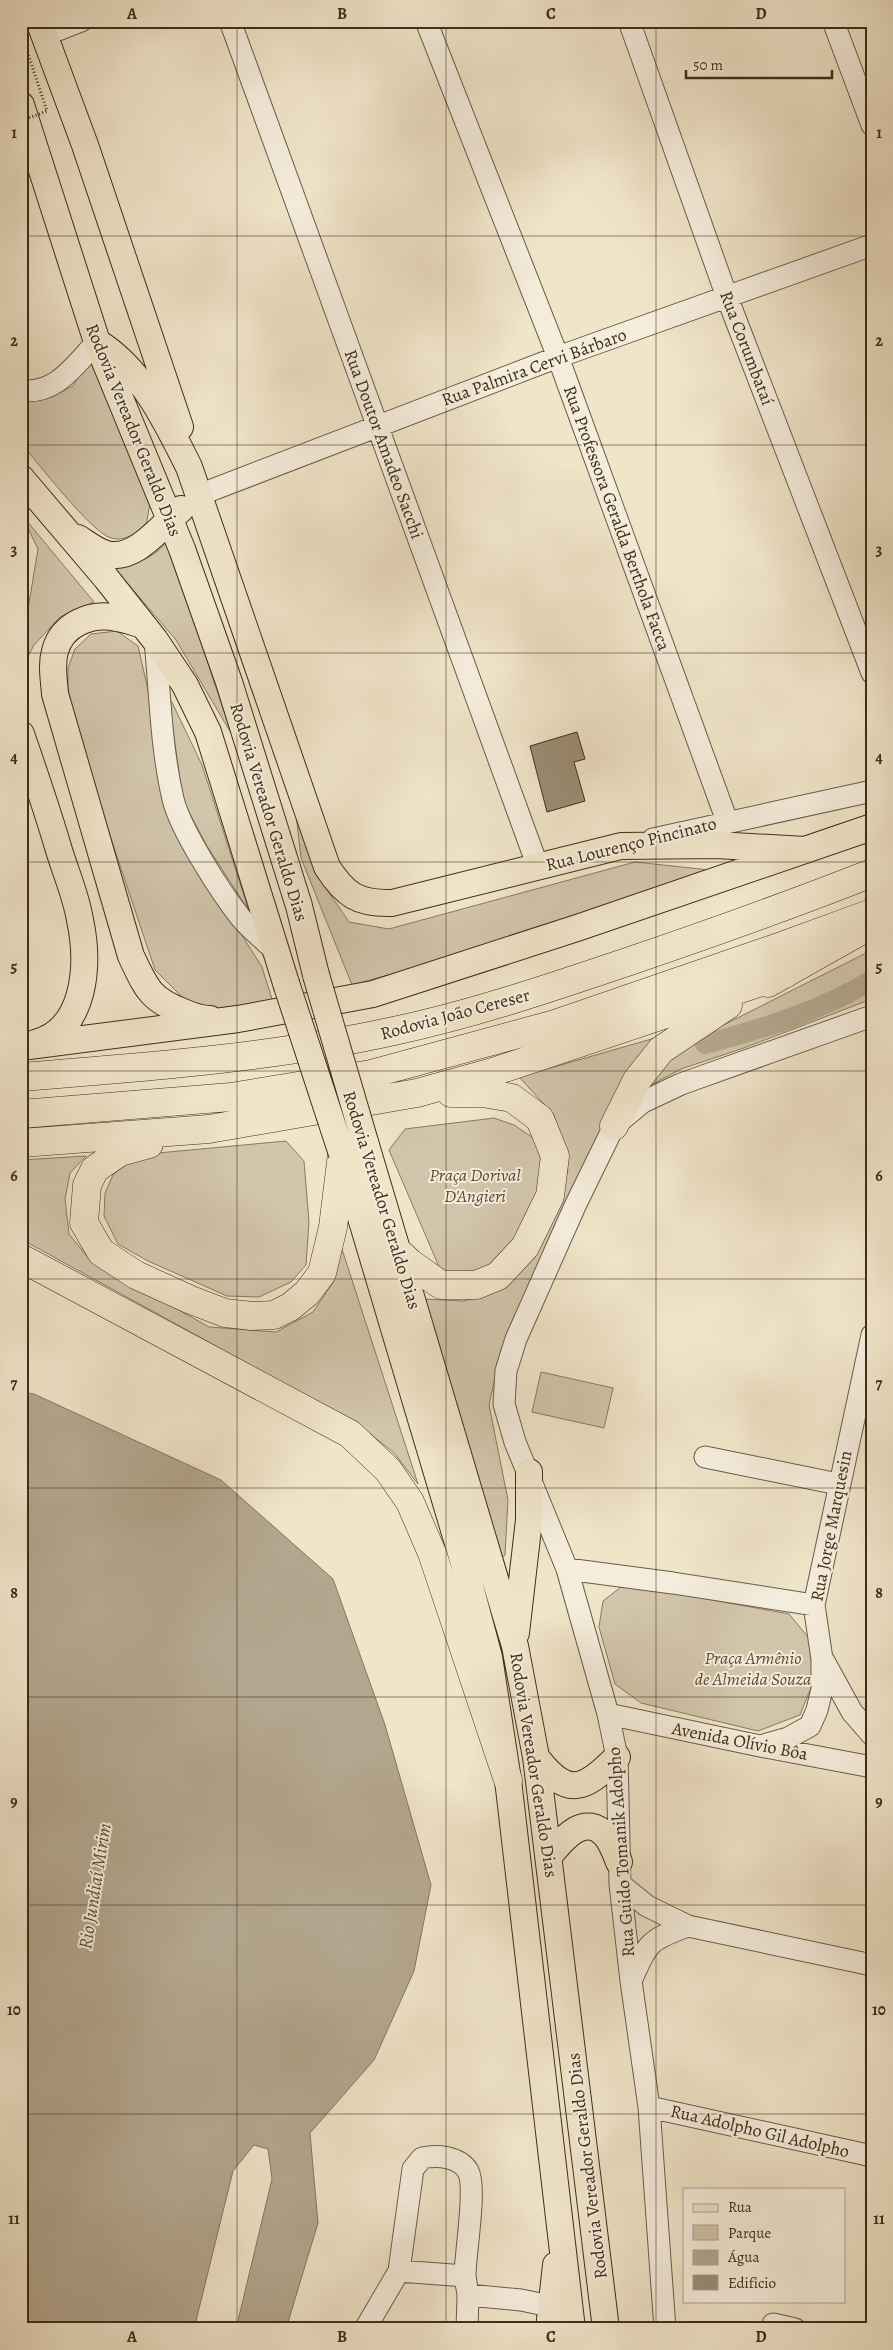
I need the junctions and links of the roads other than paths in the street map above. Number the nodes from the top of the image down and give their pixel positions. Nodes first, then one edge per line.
1 (81, 21) edge
2 (230, 21) edge
3 (426, 21) edge
4 (629, 21) edge
5 (833, 21) edge
6 (42, 28) edge
7 (21, 105) edge
8 (872, 125) edge
9 (872, 245) edge
10 (727, 297) junction
11 (97, 342) junction
12 (558, 357) junction
13 (21, 390) edge
14 (377, 425) junction
15 (189, 467) junction
16 (21, 478) edge
17 (200, 495) junction
18 (170, 519) junction
19 (63, 528) junction
20 (149, 633) junction
21 (872, 673) edge
22 (268, 692) junction
23 (21, 734) edge
24 (872, 791) edge
25 (727, 821) junction
26 (872, 827) edge
27 (621, 846) junction
28 (805, 850) junction
29 (538, 867) junction
30 (872, 873) edge
31 (299, 906) junction
32 (872, 912) edge
33 (872, 925) edge
34 (277, 952) junction
35 (785, 974) junction
36 (872, 1016) edge
37 (238, 1019) junction
38 (21, 1047) edge
39 (21, 1077) edge
40 (417, 1092) junction
41 (21, 1114) edge
42 (614, 1126) junction
43 (209, 1129) junction
44 (21, 1143) edge
45 (353, 1148) junction
46 (397, 1251) junction
47 (21, 1258) edge
48 (872, 1335) edge
49 (704, 1457) dead end
50 (529, 1472) junction
51 (838, 1484) junction
52 (567, 1569) junction
53 (814, 1605) junction
54 (515, 1646) junction
55 (822, 1659) junction
56 (608, 1714) junction
57 (872, 1735) edge
58 (760, 1746) junction
59 (536, 1757) junction
60 (617, 1757) junction
61 (872, 1767) edge
62 (508, 1780) junction
63 (549, 1856) junction
64 (620, 1873) junction
65 (688, 1926) junction
66 (872, 1965) edge
67 (631, 1981) junction
68 (649, 2107) junction
69 (872, 2156) edge
70 (561, 2228) junction
71 (399, 2271) junction
72 (466, 2285) junction
73 (550, 2317) edge
74 (773, 2324) dead end
75 (366, 2329) edge
76 (467, 2329) edge
77 (572, 2329) edge
78 (606, 2329) edge
79 (664, 2329) edge
80 (795, 2329) edge

1 - 6 street
2 - 14 street, Rua Doutor Amadeo Sacchi
3 - 12 street, Rua Professora Geralda Berthola Facca
4 - 10 street, Rua Corumbataí
5 - 8 street
6 - 15 main road
7 - 11 main road, Rodovia Vereador Geraldo Dias
9 - 10 street, Rua Palmira Cervi Bárbaro
10 - 12 street, Rua Palmira Cervi Bárbaro
10 - 21 street, Rua Corumbataí
11 - 13 street
11 - 15 main road
11 - 18 main road, Rodovia Vereador Geraldo Dias
12 - 14 street, Rua Palmira Cervi Bárbaro
12 - 25 street, Rua Professora Geralda Berthola Facca
14 - 17 street, Rua Palmira Cervi Bárbaro
14 - 29 street, Rua Doutor Amadeo Sacchi
15 - 17 main road
16 - 19 main road, Rodovia Vereador Geraldo Dias
17 - 18 main road
17 - 22 main road
18 - 19 main road
18 - 31 main road, Rodovia Vereador Geraldo Dias
19 - 20 main road, Rodovia Vereador Geraldo Dias
20 - 34 main road, Rodovia Vereador Geraldo Dias
20 - 34 street
20 - 37 main road
22 - 29 main road, Rua Lourenço Pincinato
22 - 31 main road
23 - 38 main road
24 - 25 street, Rua Lourenço Pincinato
25 - 27 street, Rua Lourenço Pincinato
26 - 28 main road
27 - 28 main road
27 - 29 main road, Rua Lourenço Pincinato
28 - 37 main road
30 - 39 highway, Rodovia João Cereser
31 - 45 main road, Rodovia Vereador Geraldo Dias, bridge
32 - 41 highway, Rodovia João Cereser
33 - 35 highway
34 - 45 main road, Rodovia Vereador Geraldo Dias, bridge
35 - 40 highway
35 - 42 highway
36 - 42 street
37 - 38 main road
40 - 43 highway
40 - 46 highway
42 - 50 street, Rua Guido Tomanik Adolpho
43 - 44 highway
43 - 45 highway
45 - 46 main road, Rodovia Vereador Geraldo Dias
45 - 62 main road, Rodovia Vereador Geraldo Dias
46 - 54 main road, Rodovia Vereador Geraldo Dias
47 - 62 highway
48 - 51 street, Rua Jorge Marquesin
49 - 51 street
50 - 52 street, Rua Guido Tomanik Adolpho
50 - 54 main road
51 - 53 street, Rua Jorge Marquesin
52 - 53 street
52 - 56 street, Rua Guido Tomanik Adolpho
53 - 55 street, Rua Jorge Marquesin
54 - 59 main road, Rodovia Vereador Geraldo Dias
55 - 57 street, Rua Jorge Marquesin
55 - 58 street, Rua Jorge Marquesin
56 - 58 street, Avenida Olívio Bôa
56 - 60 street, Rua Guido Tomanik Adolpho
58 - 61 street, Avenida Olívio Bôa
59 - 60 main road
59 - 63 main road, Rodovia Vereador Geraldo Dias
60 - 64 street, Rua Guido Tomanik Adolpho
62 - 70 main road, Rodovia Vereador Geraldo Dias
63 - 64 main road
63 - 78 main road, Rodovia Vereador Geraldo Dias
64 - 65 street
64 - 67 street, Rua Guido Tomanik Adolpho
65 - 66 street
65 - 67 street
67 - 68 street, Rua Guido Tomanik Adolpho
68 - 69 street, Rua Adolpho Gil Adolpho
68 - 79 street, Rua Guido Tomanik Adolpho
70 - 73 main road
70 - 77 main road, Rodovia Vereador Geraldo Dias
71 - 72 street
71 - 72 street
71 - 75 street
72 - 73 street
72 - 76 street
74 - 80 street

